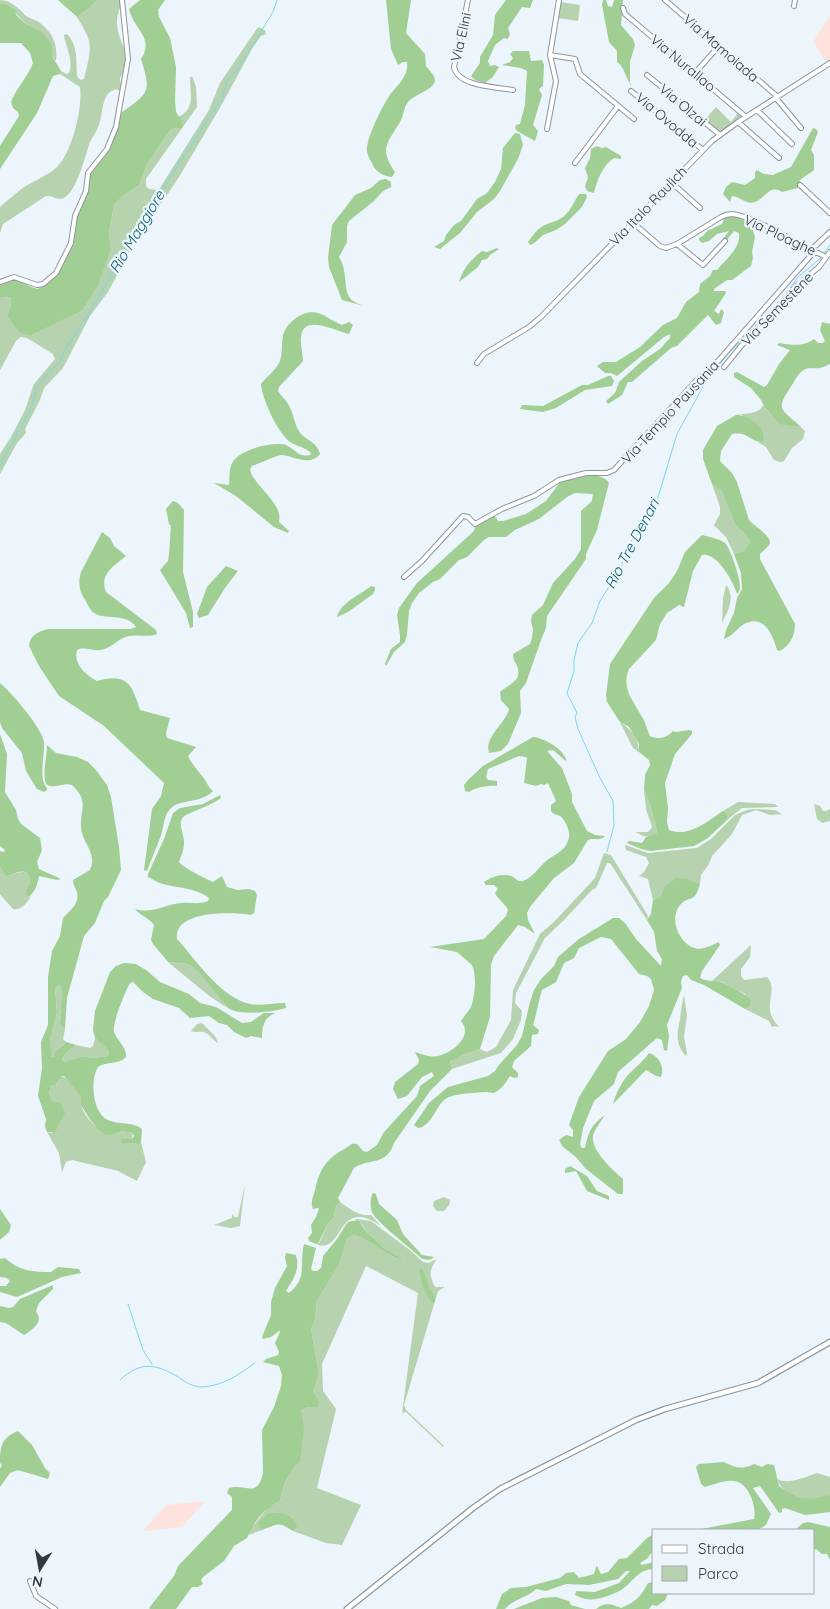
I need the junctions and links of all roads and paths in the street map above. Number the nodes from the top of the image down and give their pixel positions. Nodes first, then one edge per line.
1 (122, 0) edge
2 (468, 0) edge
3 (559, 0) edge
4 (665, 0) edge
5 (794, 0) edge
6 (794, 6) dead end
7 (623, 8) dead end
8 (718, 47) junction
9 (550, 54) junction
10 (830, 62) edge
11 (695, 73) junction
12 (647, 75) dead end
13 (513, 90) dead end
14 (631, 91) dead end
15 (777, 97) junction
16 (618, 106) junction
17 (757, 110) junction
18 (746, 117) junction
19 (634, 119) dead end
20 (738, 122) junction
21 (801, 128) dead end
22 (547, 129) dead end
23 (720, 135) junction
24 (792, 144) dead end
25 (703, 150) junction
26 (779, 158) dead end
27 (575, 163) dead end
28 (671, 182) junction
29 (800, 185) dead end
30 (700, 208) dead end
31 (830, 213) edge
32 (632, 222) junction
33 (830, 232) edge
34 (725, 241) dead end
35 (677, 244) junction
36 (814, 252) junction
37 (830, 252) edge
38 (826, 257) junction
39 (799, 271) junction
40 (805, 277) junction
41 (0, 282) edge
42 (477, 363) dead end
43 (724, 367) dead end
44 (404, 577) dead end
45 (830, 1342) edge
46 (30, 1581) dead end
47 (55, 1609) edge
48 (347, 1609) edge

1 - 41 street
2 - 13 street, Via Elini
3 - 9 street
4 - 8 street, Via Mamoiada
5 - 6 street
7 - 11 street, Via Nurallao
8 - 11 street
8 - 15 street, Via Mamoiada
9 - 16 street
9 - 22 street
10 - 15 street, Via Italo Raulich
11 - 18 street, Via Nurallao
12 - 23 street, Via Olzai
14 - 25 street, Via Ovodda
15 - 17 street, Via Italo Raulich
15 - 21 street, Via Mamoiada
16 - 19 street
16 - 27 street
17 - 18 street, Via Italo Raulich
17 - 24 street
18 - 20 street, Via Italo Raulich
20 - 23 street, Via Italo Raulich
20 - 26 street
23 - 25 street, Via Italo Raulich
25 - 28 street, Via Italo Raulich
28 - 30 street
28 - 32 street, Via Italo Raulich
29 - 31 street
32 - 35 street
32 - 42 street, Via Italo Raulich
33 - 36 street, Via Tempio Pausania
34 - 35 street
35 - 36 street, Via Ploaghe
36 - 38 street, Via Ploaghe
36 - 39 street, Via Tempio Pausania
37 - 38 street, Via Semestene
38 - 40 street, Via Semestene
39 - 40 street
39 - 44 street, Via Tempio Pausania
40 - 43 street, Via Semestene
45 - 48 main road
46 - 47 street

